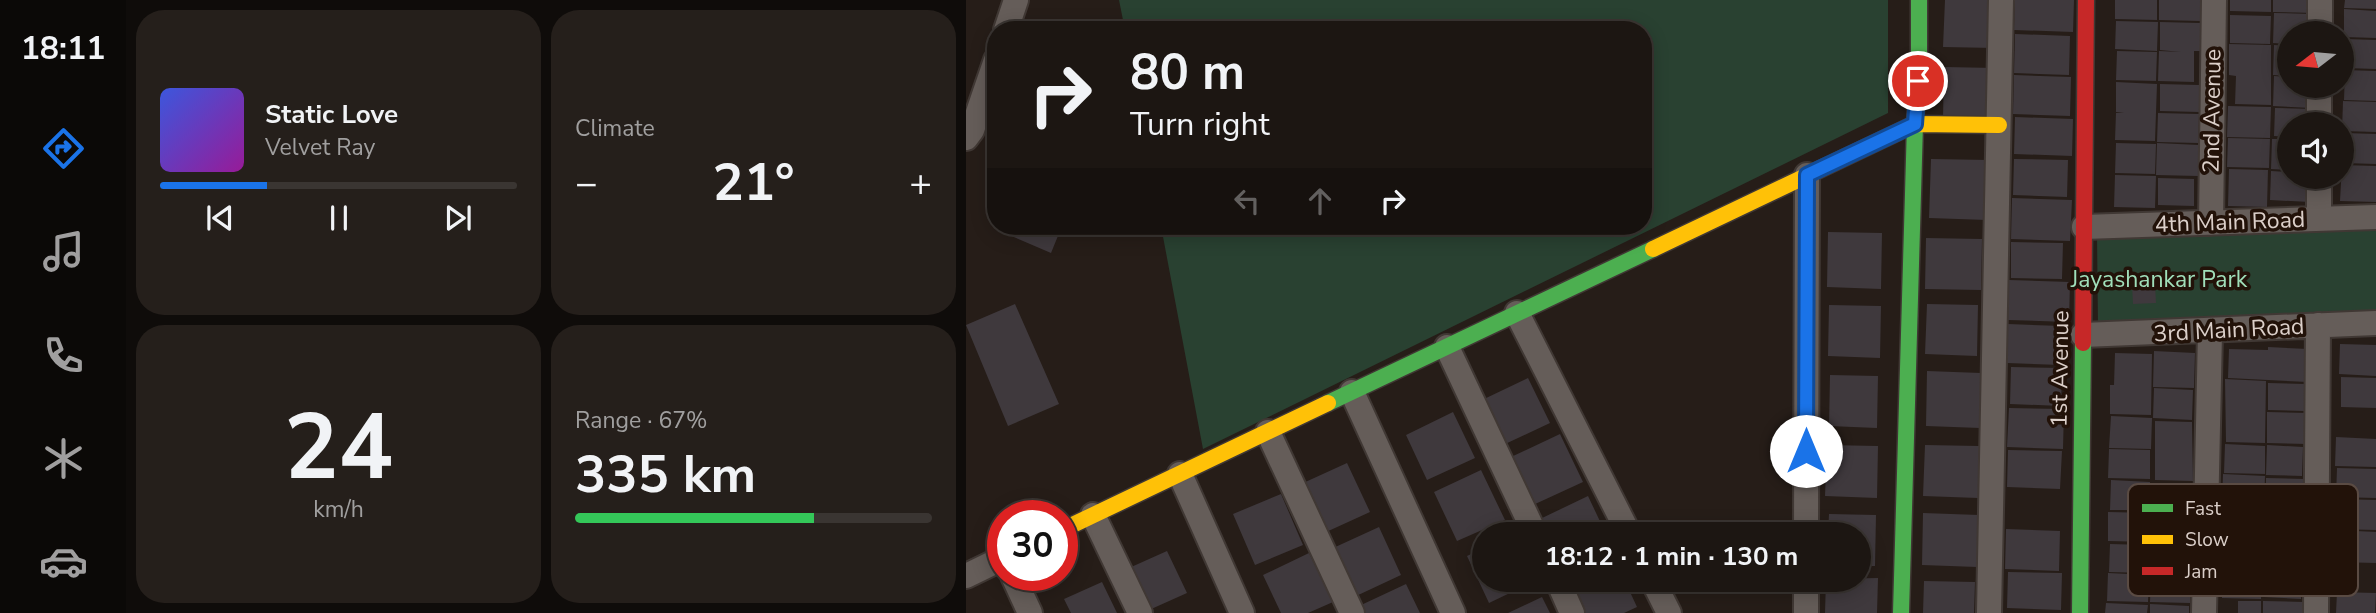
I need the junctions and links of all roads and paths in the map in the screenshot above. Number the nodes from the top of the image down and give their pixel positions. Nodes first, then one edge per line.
1 (1016, 0) edge
2 (1919, 0) edge
3 (2001, 0) edge
4 (2086, 0) edge
5 (2214, 0) edge
6 (2320, 0) edge
7 (1009, 21) edge
8 (2320, 21) edge
9 (987, 83) edge
10 (1915, 124) junction
11 (1999, 125) junction
12 (968, 133) edge
13 (1807, 175) junction
14 (2319, 189) edge
15 (2376, 217) edge
16 (2319, 219) junction
17 (2211, 223) junction
18 (2084, 227) junction
19 (1517, 313) junction
20 (2376, 323) edge
21 (2318, 326) junction
22 (2210, 332) junction
23 (2083, 335) junction
24 (1447, 347) junction
25 (1352, 392) junction
26 (1268, 432) junction
27 (1180, 474) junction
28 (2207, 484) edge
29 (2317, 484) edge
30 (1093, 515) junction
31 (1078, 522) edge
32 (1529, 522) edge
33 (1623, 522) edge
34 (1806, 522) edge
35 (987, 566) edge
36 (966, 576) edge
37 (1020, 591) edge
38 (1563, 592) edge
39 (1658, 592) edge
40 (1806, 592) edge
41 (1030, 613) edge
42 (1140, 613) edge
43 (1242, 613) edge
44 (1352, 613) edge
45 (1453, 613) edge
46 (1572, 613) edge
47 (1669, 613) edge
48 (1806, 613) edge
49 (1901, 613) edge
50 (1989, 613) edge
51 (2080, 613) edge

1 - 7 street
2 - 10 street
3 - 11 street
4 - 18 street, 1st Avenue
5 - 17 street, 2nd Avenue
6 - 8 street
9 - 12 street
10 - 11 street
10 - 13 street
10 - 49 street
11 - 50 street
13 - 19 street
13 - 34 street
14 - 16 street
15 - 16 street, 4th Main Road
16 - 17 street, 4th Main Road
17 - 18 street, 4th Main Road
18 - 23 street, 1st Avenue
19 - 24 street
19 - 33 street
20 - 21 street, 3rd Main Road
21 - 22 street, 3rd Main Road
21 - 29 street
22 - 23 street, 3rd Main Road
22 - 28 street
23 - 51 street, 1st Avenue
24 - 25 street
24 - 32 street
25 - 26 street
25 - 45 street
26 - 27 street
26 - 44 street
27 - 30 street
27 - 43 street
30 - 31 street
30 - 42 street
35 - 36 street
37 - 41 street
38 - 46 street
39 - 47 street
40 - 48 street

